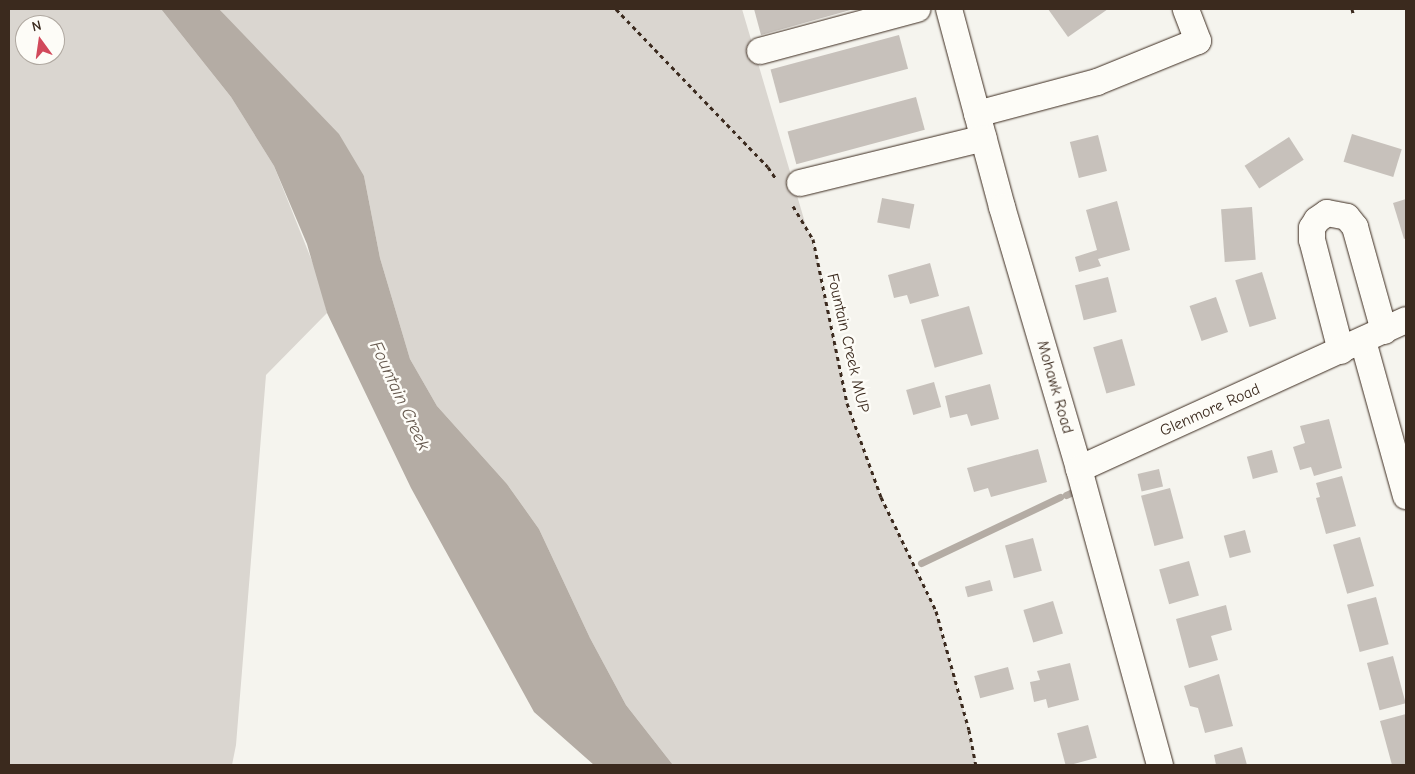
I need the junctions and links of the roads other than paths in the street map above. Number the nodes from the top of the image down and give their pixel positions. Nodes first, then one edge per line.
1 (917, 9) edge
2 (949, 9) edge
3 (1186, 9) edge
4 (760, 51) dead end
5 (981, 126) junction
6 (790, 189) road end
7 (1374, 336) edge
8 (1079, 469) junction
9 (1406, 496) edge
10 (1160, 765) edge

1 - 4 street
2 - 5 street, Mohawk Road
3 - 5 street
5 - 6 street
5 - 8 street, Mohawk Road
7 - 8 street, Glenmore Road
7 - 9 street
8 - 10 street, Mohawk Road

